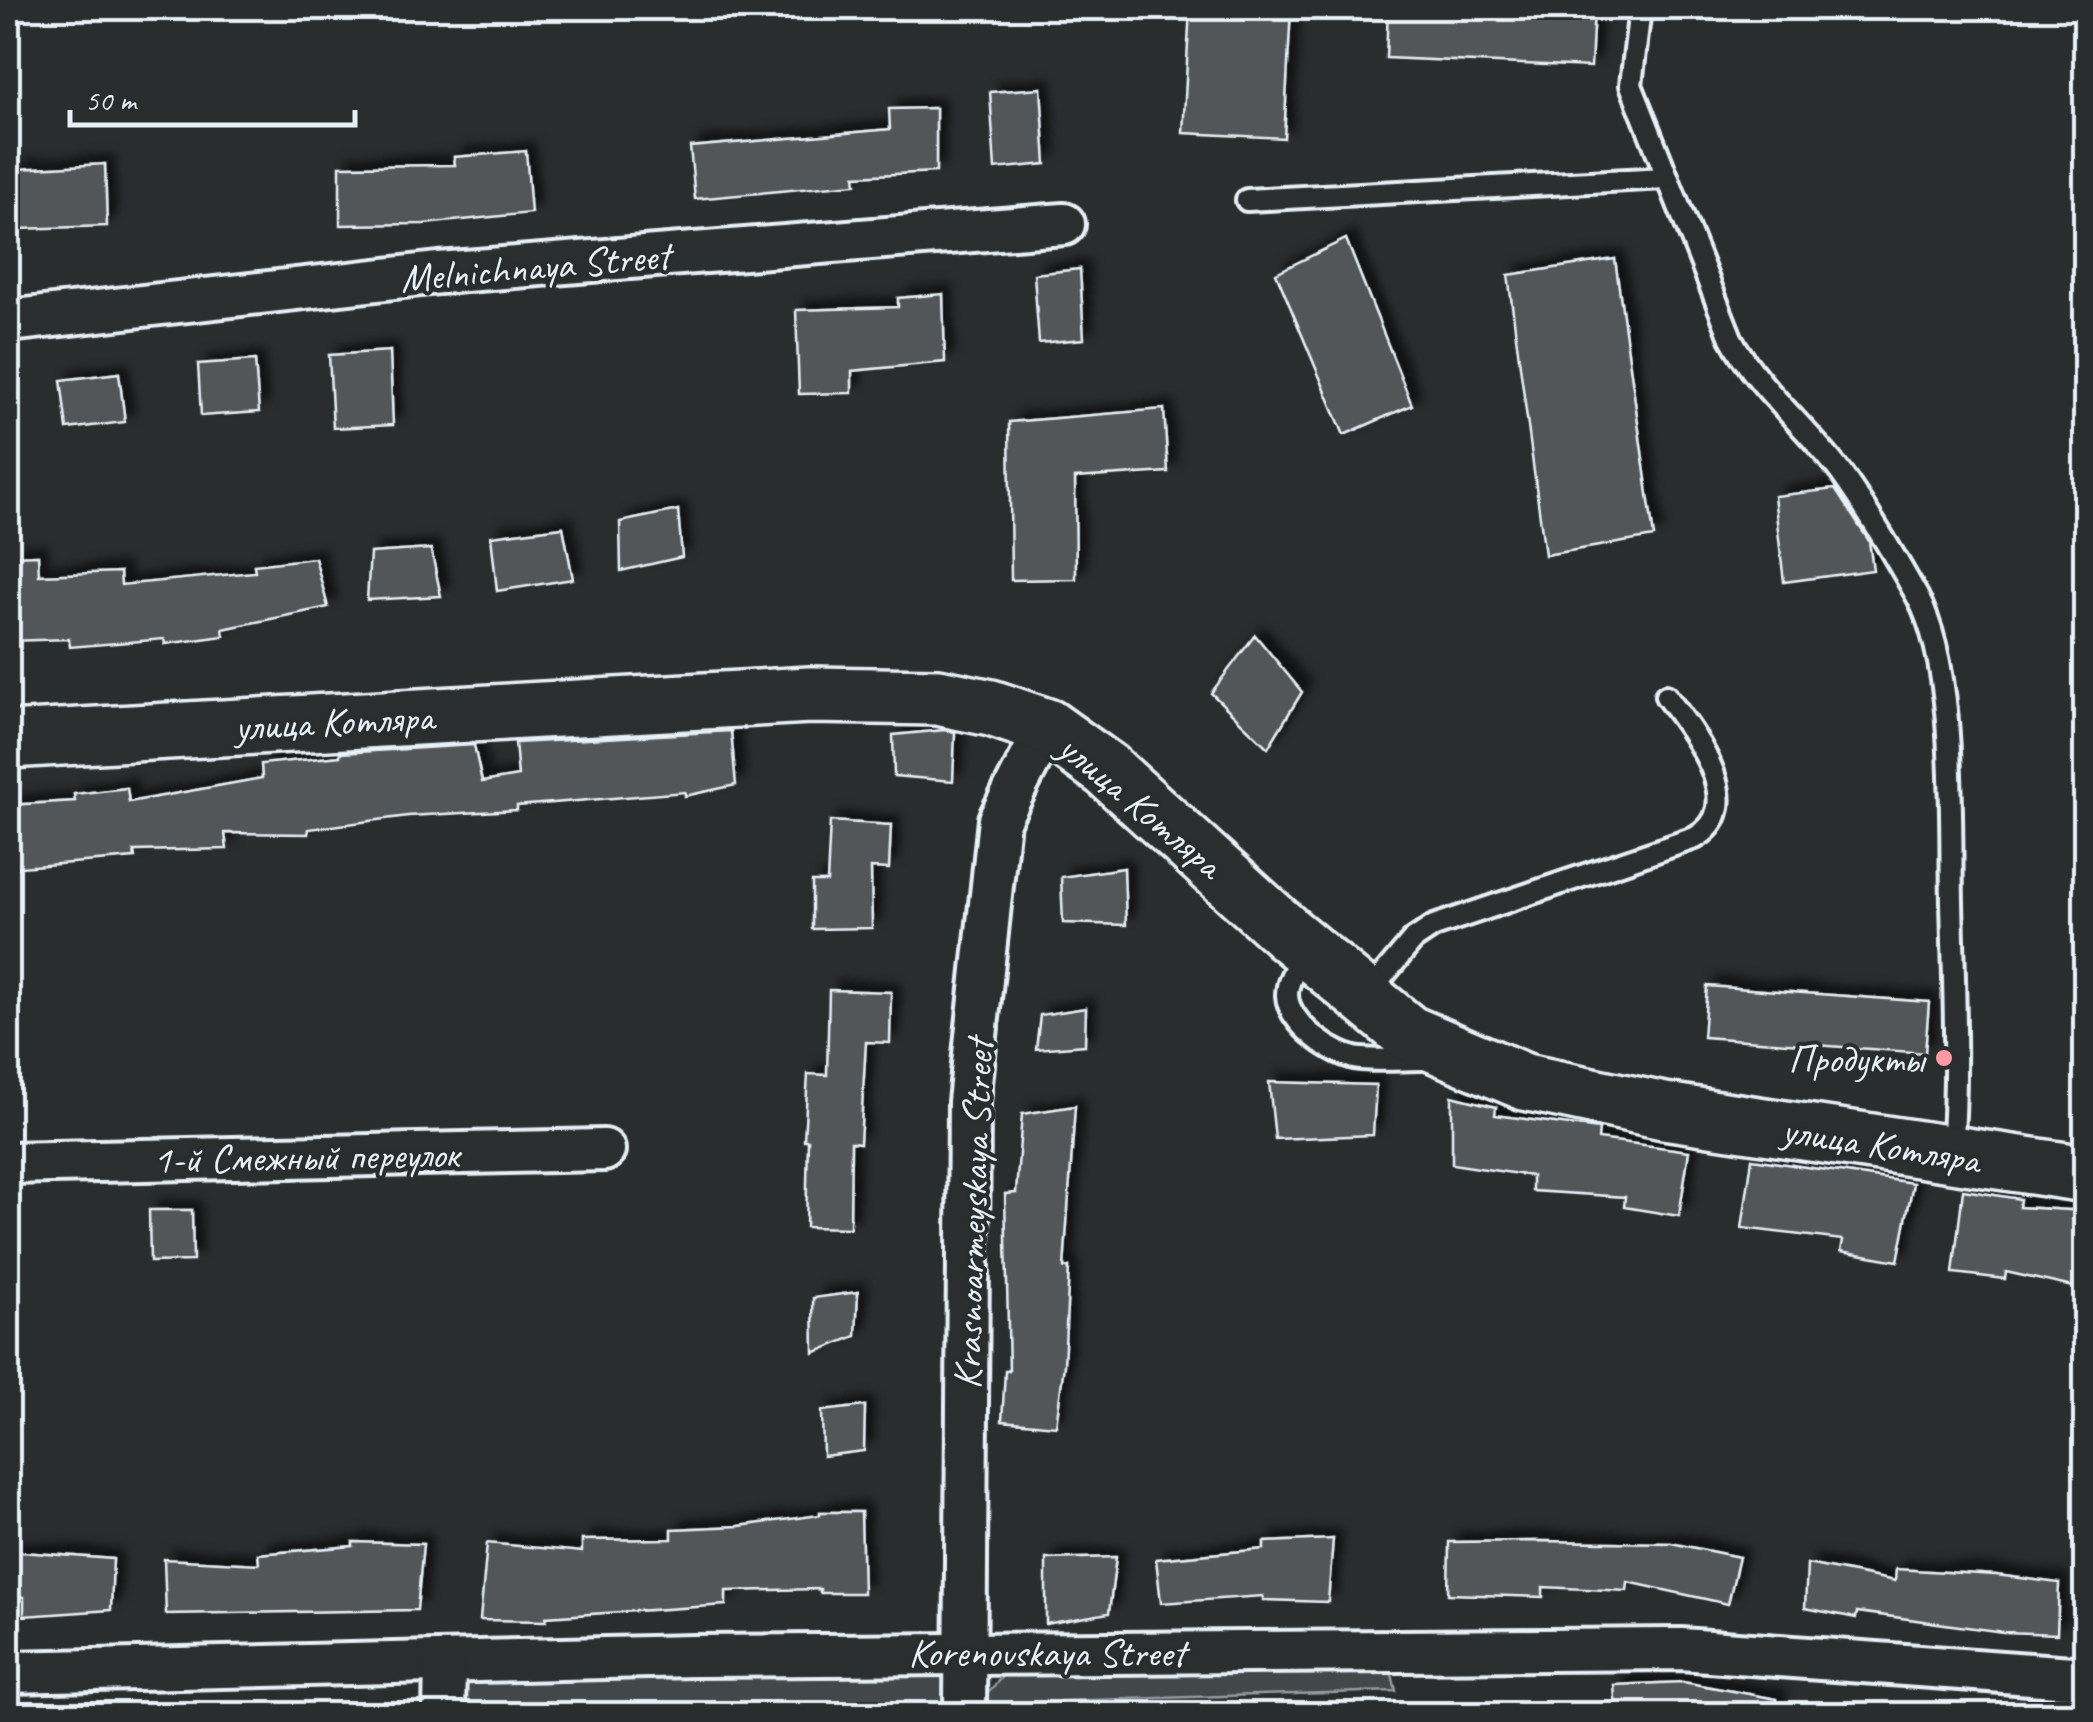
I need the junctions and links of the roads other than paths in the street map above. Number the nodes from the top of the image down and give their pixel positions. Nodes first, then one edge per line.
1 (1640, 8) edge
2 (1666, 178) junction
3 (1247, 200) dead end
4 (1064, 224) dead end
5 (8, 322) edge
6 (1666, 696) dead end
7 (1047, 727) junction
8 (8, 740) edge
9 (1306, 950) junction
10 (1365, 998) junction
11 (1470, 1060) junction
12 (604, 1150) dead end
13 (1952, 1154) junction
14 (8, 1163) edge
15 (2086, 1174) edge
16 (966, 1652) junction
17 (445, 1663) junction
18 (8, 1672) edge
19 (2086, 1678) edge
20 (444, 1714) edge
21 (965, 1714) edge

1 - 2 lane
2 - 3 lane
2 - 13 lane
4 - 5 street, Melnichnaya Street
6 - 10 lane
7 - 8 main road, улица Котляра
7 - 9 main road, улица Котляра
7 - 16 street, Krasnoarmeyskaya Street
9 - 10 main road, улица Котляра
9 - 11 lane
10 - 11 main road, улица Котляра
11 - 13 main road, улица Котляра
12 - 14 street, 1-й Смежный переулок
13 - 15 main road, улица Котляра
16 - 17 street, Korenovskaya Street
16 - 19 street, Korenovskaya Street
16 - 21 street, Krasnoarmeyskaya Street
17 - 18 street, Korenovskaya Street
17 - 20 street

